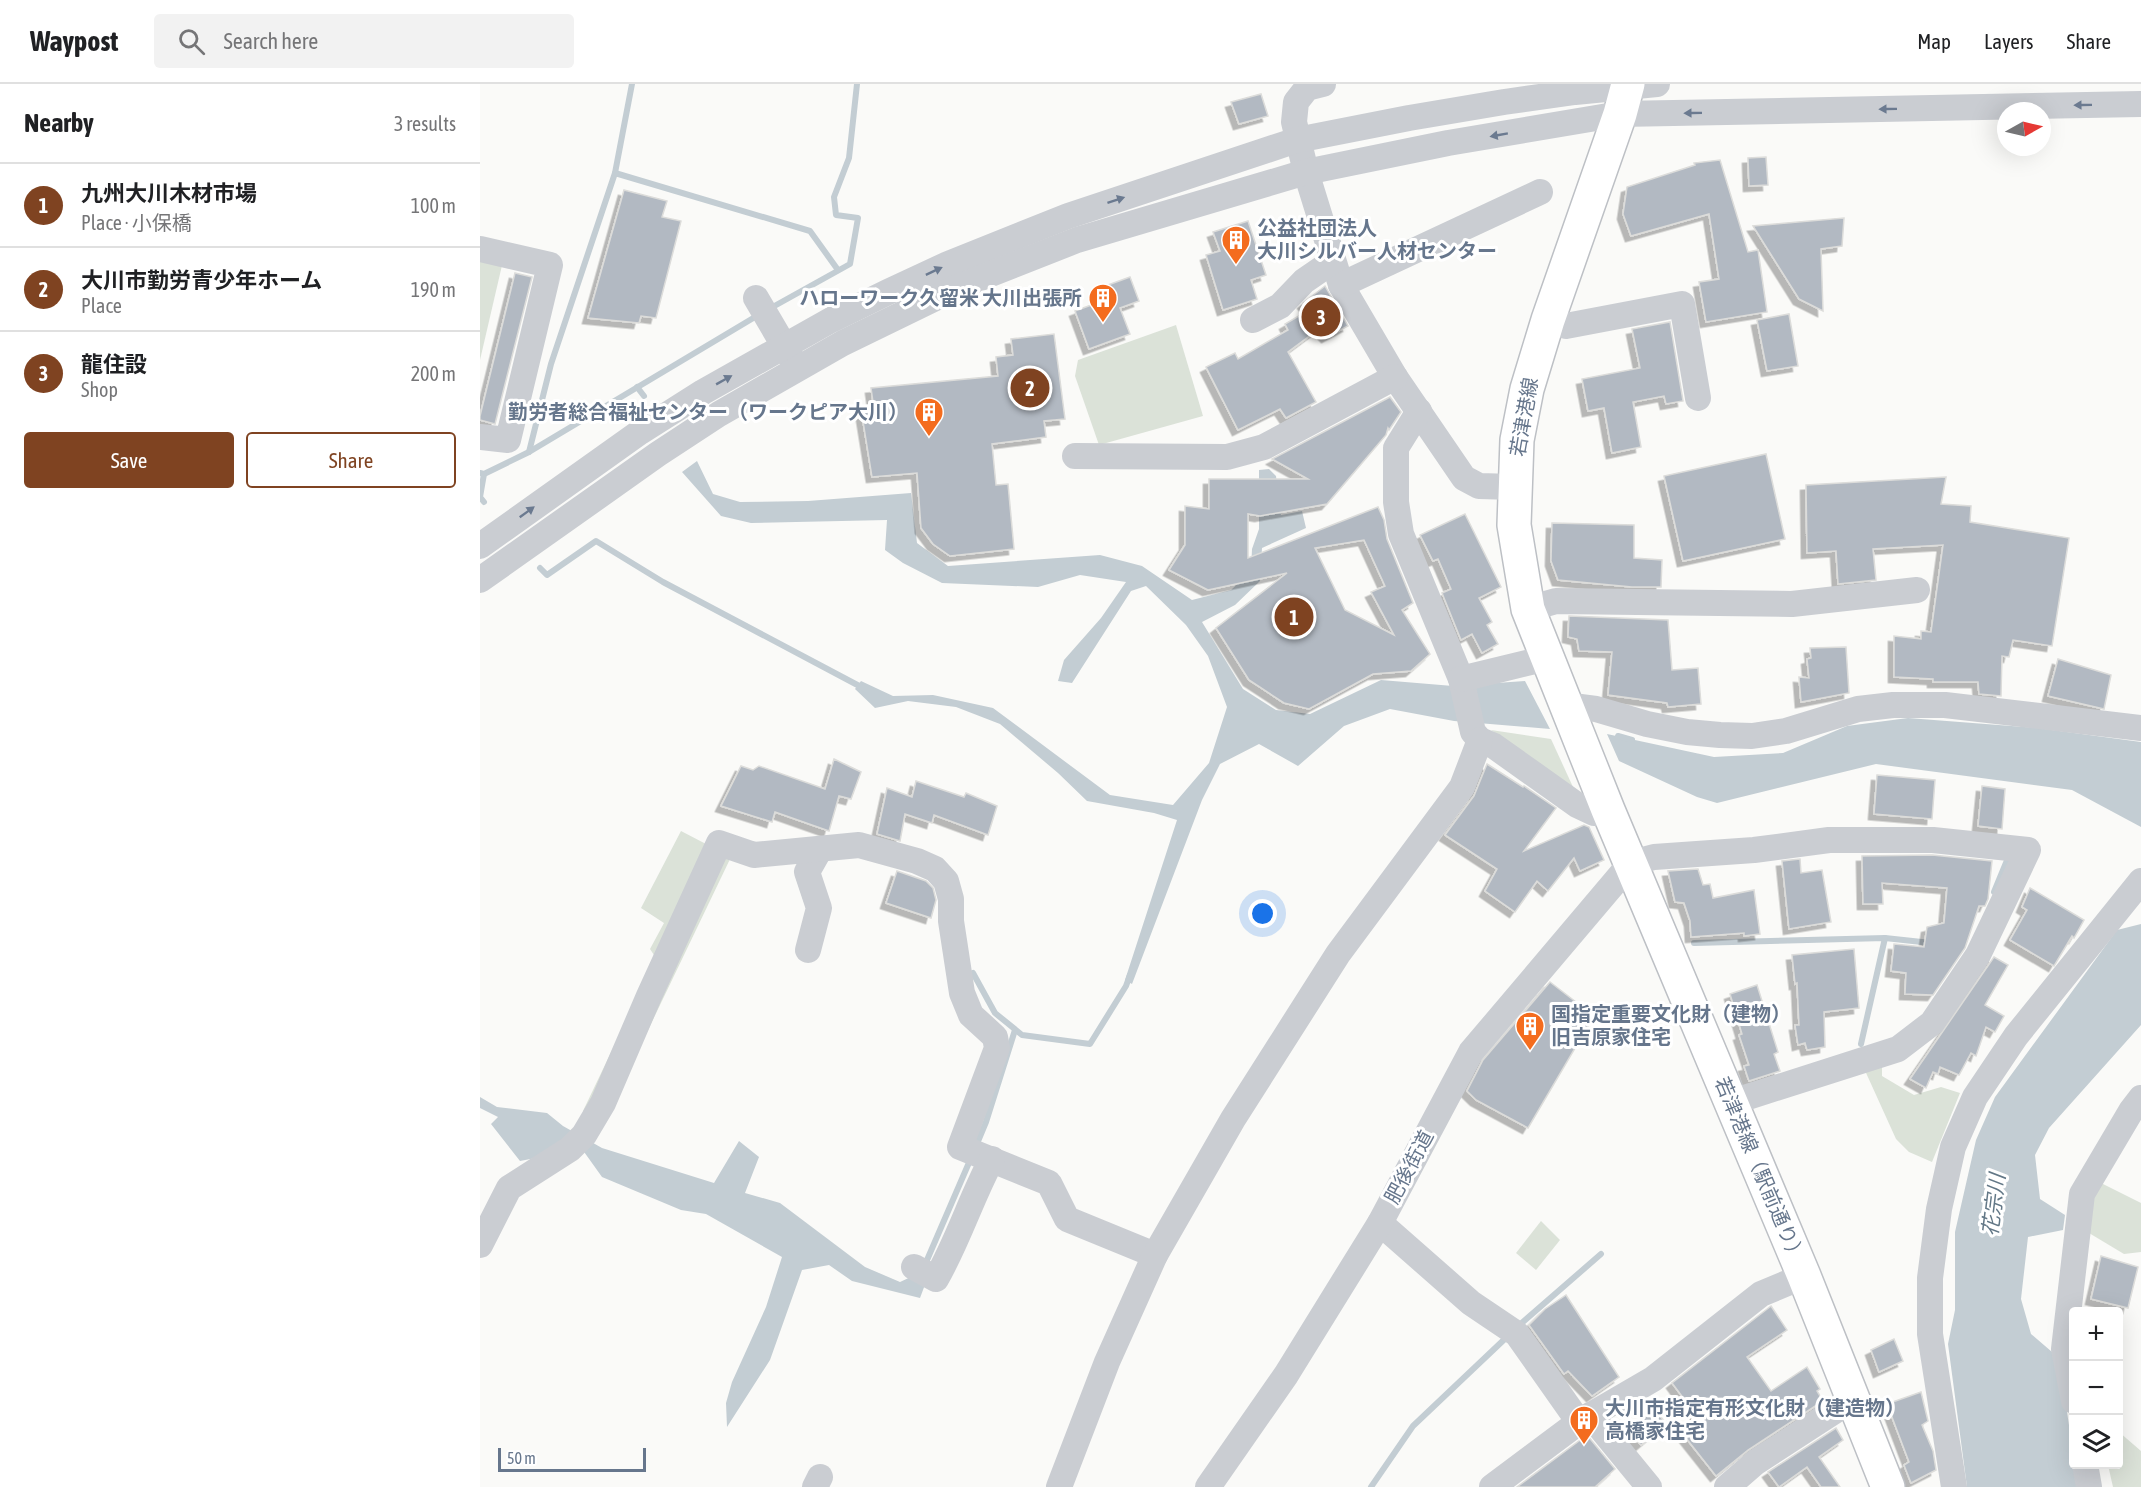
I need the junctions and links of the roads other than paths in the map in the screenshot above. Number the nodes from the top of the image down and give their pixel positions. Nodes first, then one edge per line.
1 (1323, 84) edge
2 (1633, 92) edge
3 (2141, 104) edge
4 (1297, 140) junction
5 (1306, 172) junction
6 (1540, 192) dead end
7 (480, 249) edge
8 (1337, 273) junction
9 (761, 307) dead end
10 (1252, 320) dead end
11 (1548, 320) junction
12 (784, 347) junction
13 (798, 368) junction
14 (1395, 377) junction
15 (1698, 398) dead end
16 (1419, 411) junction
17 (480, 437) edge
18 (1075, 456) dead end
19 (1514, 487) junction
20 (480, 546) edge
21 (480, 580) edge
22 (1917, 590) dead end
23 (1528, 609) junction
24 (1547, 658) junction
25 (1461, 679) junction
26 (1568, 712) junction
27 (2141, 728) edge
28 (1477, 736) junction
29 (1585, 754) joint
30 (1608, 810) junction
31 (820, 849) junction
32 (1631, 863) junction
33 (2141, 881) edge
34 (808, 950) dead end
35 (2141, 1098) edge
36 (1732, 1102) junction
37 (981, 1155) junction
38 (1380, 1222) junction
39 (480, 1245) edge
40 (1155, 1255) junction
41 (919, 1270) dead end
42 (1804, 1276) junction
43 (2069, 1378) edge
44 (1852, 1397) junction
45 (1584, 1419) junction
46 (2086, 1469) edge
47 (1059, 1487) edge
48 (1208, 1487) edge
49 (1491, 1487) edge
50 (1649, 1487) edge
51 (1727, 1487) edge
52 (1888, 1487) edge
53 (1954, 1487) edge
54 (2089, 1487) edge

1 - 4 street
3 -> 2 street
2 - 4 street
2 -> 5 street
2 - 11 main road, 若津港線
4 - 5 street
12 -> 4 street
5 - 8 street
5 - 13 street
6 - 8 street
7 - 17 street
8 - 10 street
8 - 14 street
9 - 12 street
11 - 15 street
11 - 19 main road, 若津港線
12 - 13 street
20 -> 12 street
13 - 21 street
14 - 16 street
14 - 18 street
16 - 19 street
16 - 25 street
19 - 23 main road, 若津港線
22 - 23 street
23 - 24 main road, 若津港線
24 - 25 street
24 - 26 main road, 若津港線
25 - 28 street
26 - 27 street
26 - 29 main road, 若津港線
28 - 30 street
28 - 40 street
29 - 30 main road, 若津港線（駅前通り）
30 - 32 main road, 若津港線（駅前通り）
31 - 34 street
31 - 37 street
31 - 39 street
32 - 36 main road, 若津港線（駅前通り）
32 - 36 street
32 - 38 street, 肥後街道
33 - 53 street
35 - 43 street
36 - 42 main road, 若津港線（駅前通り）
37 - 40 street
37 - 41 street
38 - 45 street
38 - 48 street, 肥後街道
40 - 47 street
42 - 44 main road, 若津港線（駅前通り）
42 - 45 street
44 - 51 street
44 - 52 main road, 若津港線（駅前通り）
45 - 49 street
45 - 50 street
46 - 54 street

